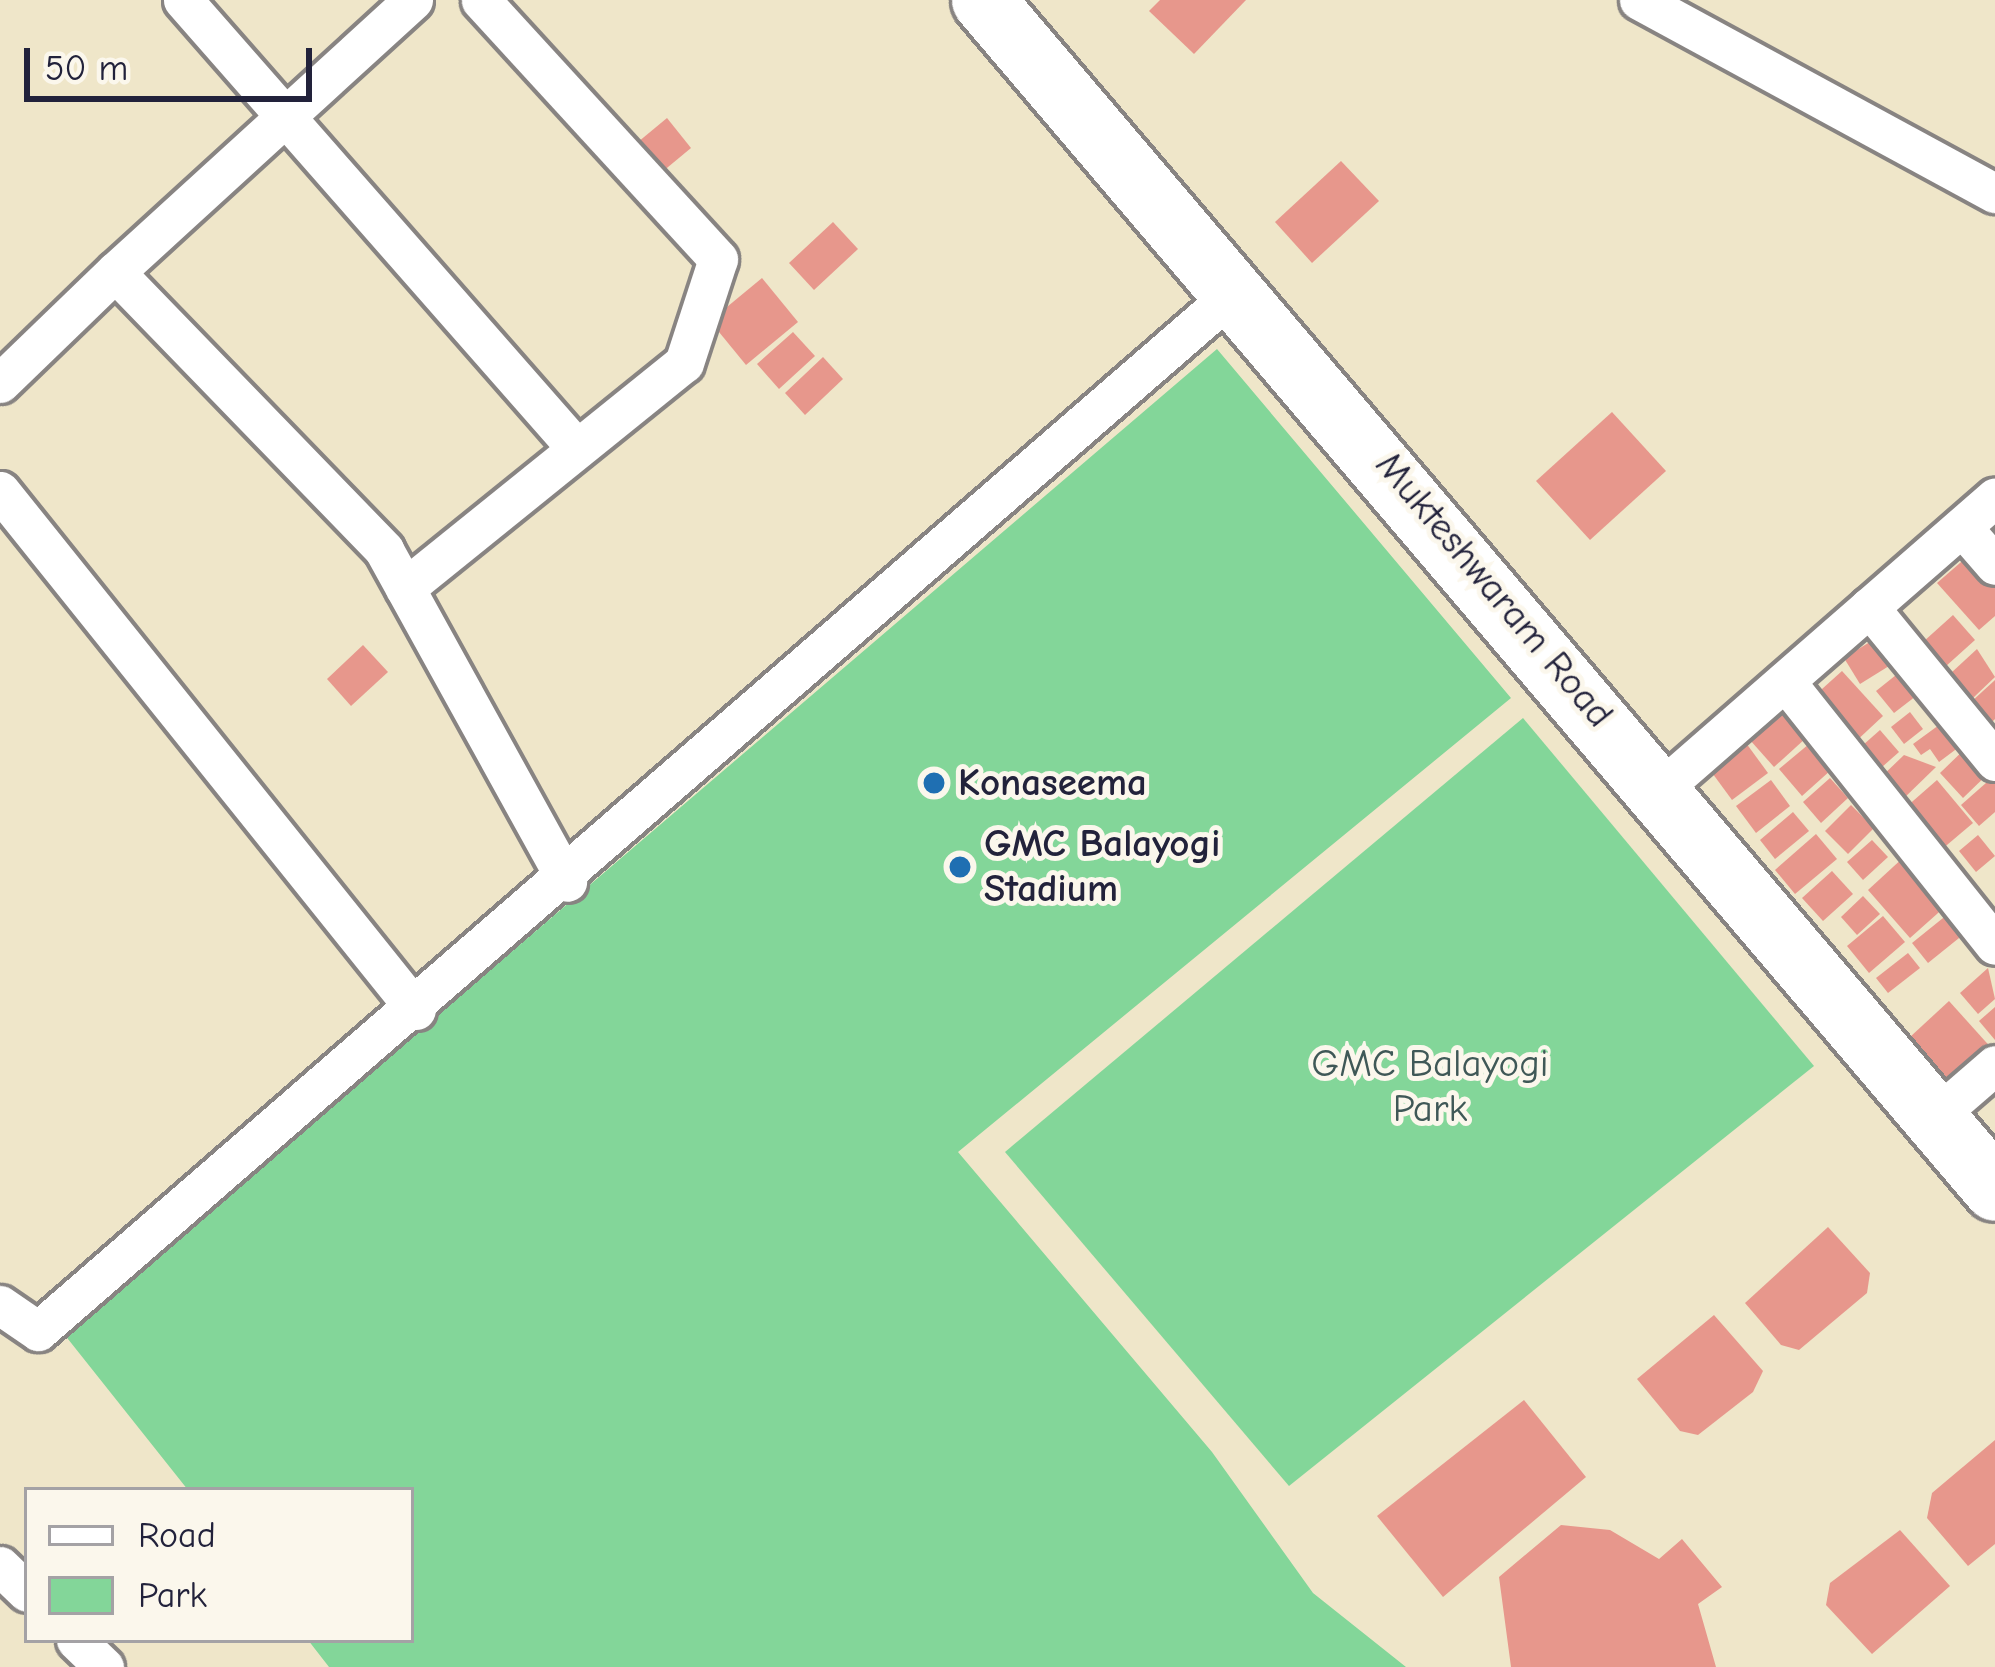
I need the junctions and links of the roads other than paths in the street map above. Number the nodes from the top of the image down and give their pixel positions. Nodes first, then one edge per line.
1 (183, 0) edge
2 (412, 0) edge
3 (481, 0) edge
4 (1639, 0) edge
5 (992, 4) edge
6 (290, 112) junction
7 (1995, 193) edge
8 (115, 272) junction
9 (1237, 290) junction
10 (0, 382) edge
11 (577, 449) junction
12 (0, 491) edge
13 (1995, 498) edge
14 (1962, 526) junction
15 (1995, 565) edge
16 (405, 588) junction
17 (1869, 607) junction
18 (1785, 681) junction
19 (1995, 760) edge
20 (1663, 788) junction
21 (567, 882) junction
22 (1995, 945) edge
23 (416, 1010) junction
24 (1995, 1065) edge
25 (1935, 1117) junction
26 (1995, 1190) edge
27 (0, 1305) edge
28 (0, 1566) edge
29 (24, 1589) edge
30 (79, 1643) edge
31 (104, 1667) edge

1 - 6 street
2 - 6 street
3 - 11 street
4 - 7 street
5 - 9 main road, Mukteshwaram Road
6 - 8 street
6 - 11 street
8 - 10 street
8 - 16 street
9 - 20 main road, Mukteshwaram Road
9 - 21 street
11 - 16 street
12 - 23 street
13 - 14 street
14 - 15 street
14 - 17 street
16 - 21 street
17 - 18 street
17 - 19 street
18 - 20 street
18 - 22 street
20 - 25 main road, Mukteshwaram Road
21 - 23 street
23 - 27 street
24 - 25 street
25 - 26 main road, Mukteshwaram Road
28 - 29 street
30 - 31 street

